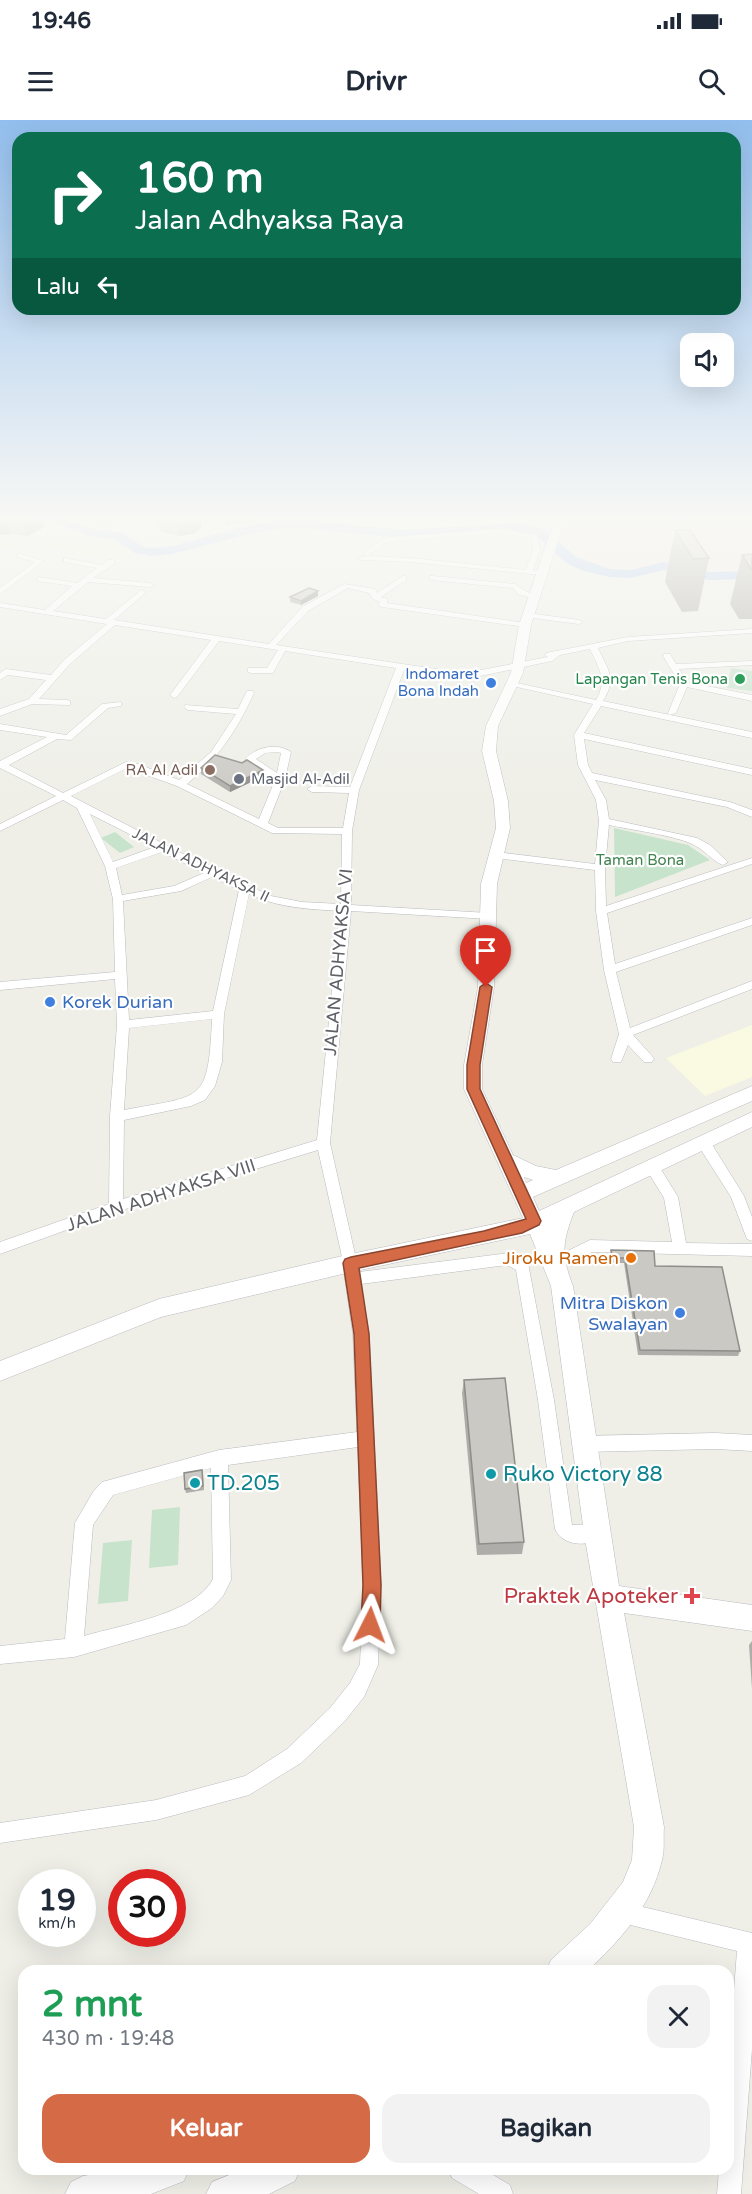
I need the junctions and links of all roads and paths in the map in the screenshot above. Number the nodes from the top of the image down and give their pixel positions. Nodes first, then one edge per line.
1 (52, 613) edge
2 (120, 613) edge
3 (302, 613) edge
4 (457, 613) edge
5 (528, 613) edge
6 (526, 620) junction
7 (579, 622) dead end
8 (110, 623) junction
9 (752, 631) edge
10 (217, 638) junction
11 (271, 646) junction
12 (592, 646) junction
13 (283, 648) junction
14 (667, 656) dead end
15 (752, 663) edge
16 (518, 664) junction
17 (401, 667) junction
18 (674, 667) junction
19 (251, 670) dead end
20 (0, 677) edge
21 (53, 678) junction
22 (513, 683) junction
23 (684, 684) junction
24 (250, 693) dead end
25 (174, 695) dead end
26 (752, 698) edge
27 (32, 701) junction
28 (600, 701) junction
29 (67, 703) dead end
30 (118, 704) dead end
31 (188, 707) dead end
32 (241, 712) junction
33 (672, 712) junction
34 (0, 713) edge
35 (0, 728) edge
36 (752, 729) edge
37 (579, 735) junction
38 (752, 735) edge
39 (54, 737) junction
40 (1, 765) edge
41 (752, 772) edge
42 (587, 775) junction
43 (280, 779) dead end
44 (180, 784) junction
45 (312, 789) dead end
46 (354, 790) junction
47 (62, 797) junction
48 (82, 807) junction
49 (752, 814) edge
50 (604, 821) junction
51 (262, 825) junction
52 (0, 828) edge
53 (346, 831) junction
54 (163, 848) junction
55 (752, 852) edge
56 (496, 855) junction
57 (752, 861) edge
58 (727, 865) junction
59 (110, 866) junction
60 (600, 868) junction
61 (212, 873) junction
62 (245, 888) junction
63 (118, 899) junction
64 (346, 908) junction
65 (601, 911) junction
66 (489, 916) junction
67 (752, 921) edge
68 (609, 970) junction
69 (121, 975) junction
70 (752, 985) edge
71 (0, 986) edge
72 (218, 1014) junction
73 (123, 1024) junction
74 (625, 1034) junction
75 (638, 1048) junction
76 (648, 1059) dead end
77 (752, 1093) edge
78 (117, 1116) junction
79 (752, 1119) edge
80 (703, 1142) junction
81 (323, 1143) junction
82 (503, 1158) junction
83 (652, 1167) junction
84 (556, 1178) junction
85 (521, 1194) junction
86 (116, 1207) junction
87 (566, 1207) junction
88 (752, 1234) edge
89 (546, 1247) junction
90 (0, 1248) edge
91 (680, 1248) junction
92 (752, 1250) edge
93 (352, 1271) junction
94 (0, 1371) edge
95 (366, 1438) junction
96 (752, 1443) edge
97 (583, 1444) junction
98 (219, 1458) junction
99 (597, 1533) junction
100 (609, 1598) junction
101 (752, 1618) edge
102 (74, 1648) junction
103 (0, 1655) edge
104 (0, 1833) edge
105 (622, 1913) junction
106 (751, 1944) edge
107 (568, 1965) edge
108 (734, 2137) edge
109 (155, 2175) edge
110 (271, 2175) edge
111 (471, 2175) edge
112 (731, 2175) edge
113 (104, 2193) edge
114 (224, 2194) edge
115 (501, 2194) edge
116 (729, 2194) edge

1 - 8 street
2 - 8 street
3 - 11 street
4 - 6 street
5 - 6 street
6 - 7 street
6 - 16 street
8 - 10 street
8 - 21 street
9 - 12 street
10 - 11 street
10 - 25 street
11 - 13 street
12 - 16 street
12 - 28 street
13 - 17 street
13 - 19 street
14 - 18 street
15 - 18 street
16 - 17 street
16 - 22 street
17 - 46 street, JALAN ADHYAKSA VI
18 - 23 street
20 - 21 street
21 - 27 street
22 - 28 street
22 - 56 street
23 - 26 street
23 - 33 street
24 - 32 street
27 - 29 street
27 - 34 street
28 - 33 street
28 - 37 street
28 - 38 street
30 - 39 street
31 - 32 street
32 - 44 street
33 - 36 street
35 - 39 street
37 - 41 street
37 - 42 street
39 - 40 street
40 - 47 street, JALAN ADHYAKSA II
42 - 49 street
42 - 50 street
43 - 51 street
44 - 47 street
44 - 51 street
45 - 46 street
46 - 53 street, JALAN ADHYAKSA VI
47 - 48 street, JALAN ADHYAKSA II
47 - 52 street
48 - 54 street, JALAN ADHYAKSA II
48 - 59 street
50 - 58 street
50 - 60 street
51 - 53 street
53 - 64 street, JALAN ADHYAKSA VI
54 - 59 street
54 - 61 street, JALAN ADHYAKSA II
55 - 58 street
56 - 60 street
56 - 66 street
57 - 58 street
58 - 65 street
59 - 63 street
60 - 65 street
61 - 62 street, JALAN ADHYAKSA II
61 - 63 street
62 - 64 street, JALAN ADHYAKSA II
62 - 72 street
63 - 69 street
64 - 66 street, JALAN ADHYAKSA II
64 - 81 street, JALAN ADHYAKSA VI
65 - 68 street
66 - 82 street
67 - 68 street
68 - 74 street
69 - 71 street
69 - 73 street
70 - 74 street
72 - 73 street
72 - 78 street
73 - 78 street
74 - 75 street
74 - 75 street
75 - 76 street
77 - 84 street
78 - 86 street
79 - 80 street
80 - 83 street
80 - 88 street
81 - 86 street, JALAN ADHYAKSA VIII
81 - 93 street, JALAN ADHYAKSA VI
82 - 84 street
82 - 85 street
83 - 87 street
83 - 91 street
84 - 85 street
85 - 89 street
86 - 90 street, JALAN ADHYAKSA VIII
87 - 89 street
87 - 89 street
89 - 91 street
89 - 93 street
89 - 97 street
91 - 92 street
93 - 94 street
93 - 95 street, JALAN ADHYAKSA VI
93 - 99 street
95 - 98 street
95 - 104 street, JALAN ADHYAKSA VI
96 - 97 street
97 - 99 street
98 - 102 street
98 - 102 street
99 - 100 street
100 - 101 street
100 - 105 street
102 - 103 street
105 - 106 street
105 - 107 street
106 - 108 street
109 - 113 street
110 - 114 street
111 - 115 street
112 - 116 street

